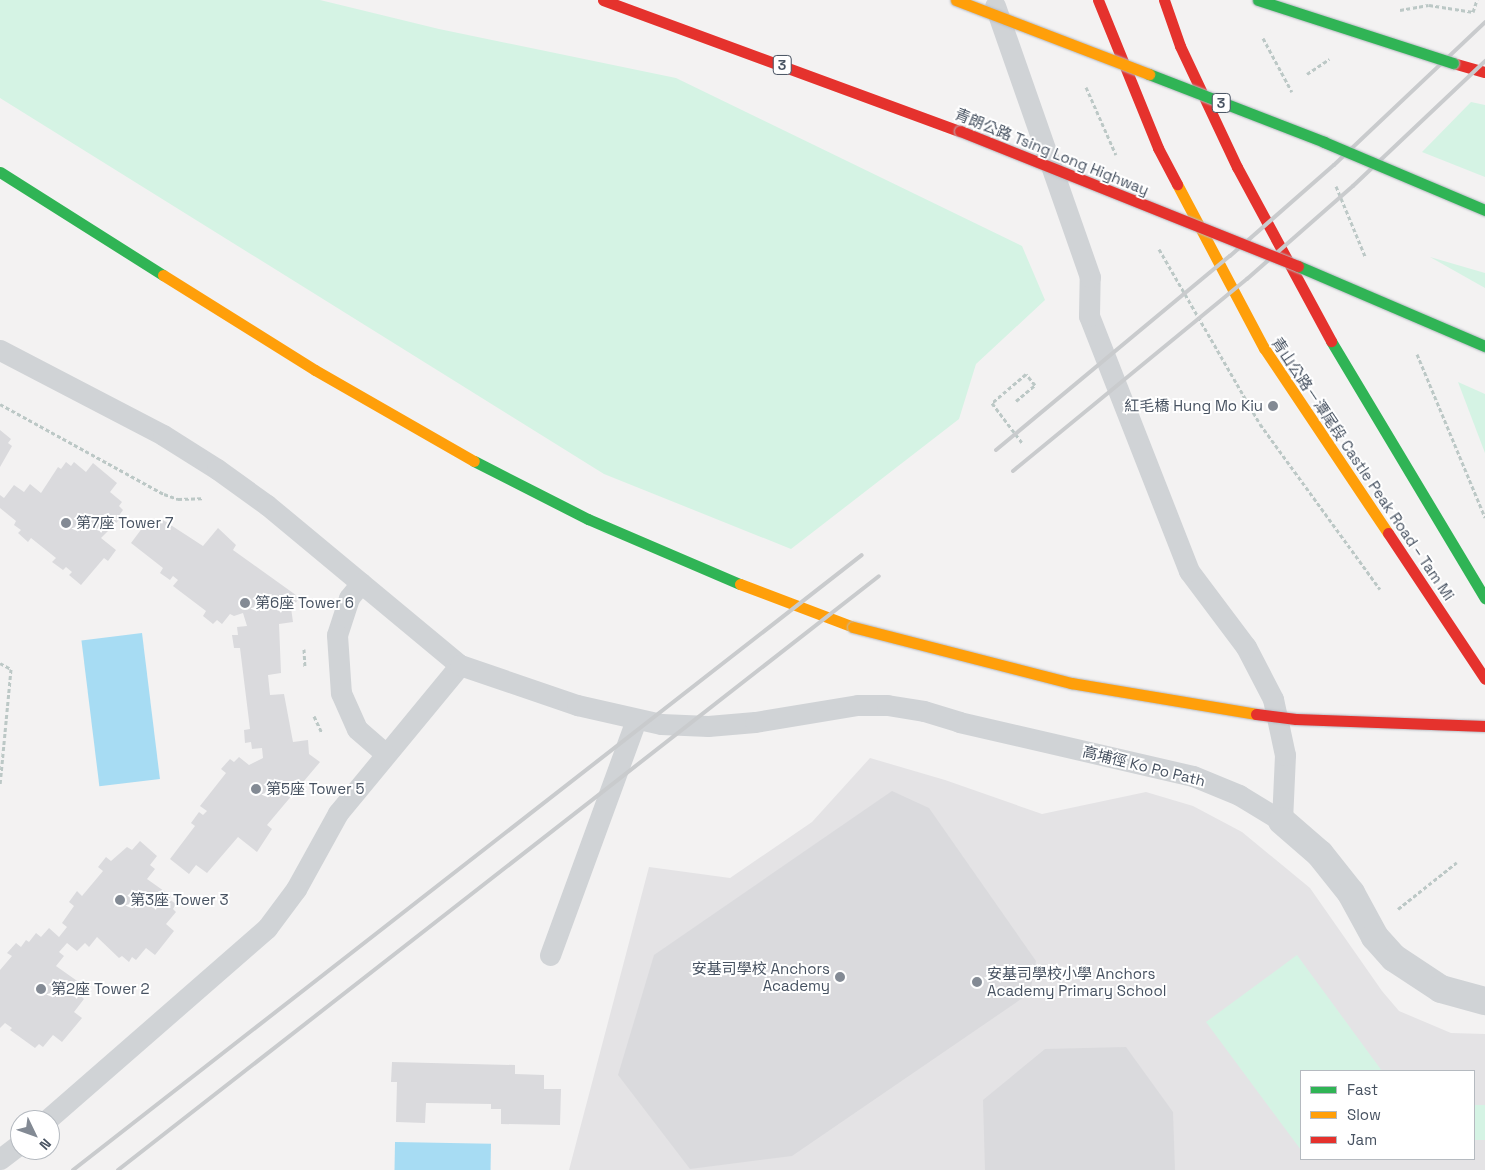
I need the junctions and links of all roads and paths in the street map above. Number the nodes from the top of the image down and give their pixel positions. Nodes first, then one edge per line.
1 (603, 0) edge
2 (956, 0) edge
3 (993, 0) edge
4 (1098, 0) edge
5 (1164, 0) edge
6 (1258, 0) edge
7 (1485, 72) edge
8 (0, 172) edge
9 (1485, 210) edge
10 (1485, 346) edge
11 (0, 350) edge
12 (1016, 401) dead end
13 (0, 404) edge
14 (1023, 444) dead end
15 (212, 501) dead end
16 (361, 583) junction
17 (1485, 598) edge
18 (305, 643) dead end
19 (0, 663) edge
20 (460, 664) junction
21 (306, 674) dead end
22 (1485, 679) edge
23 (312, 709) dead end
24 (636, 720) junction
25 (1485, 726) edge
26 (327, 741) dead end
27 (386, 754) junction
28 (0, 785) edge
29 (1282, 821) junction
30 (1457, 862) dead end
31 (1395, 911) dead end
32 (550, 955) dead end
33 (1485, 1001) edge
34 (58, 1110) edge

1 - 10 main road, 青朗公路 Tsing Long Highway / 3, bridge
2 - 9 main road, 3, bridge
3 - 29 lane
4 - 22 main road, 青山公路－潭尾段 Castle Peak Road – Tam Mi
5 - 17 main road, 青山公路－潭尾段 Castle Peak Road – Tam Mi
6 - 7 main road, bridge
8 - 25 main road, bridge
11 - 16 lane, 高埔徑 Ko Po Path
12 - 14 path
13 - 15 path
16 - 20 lane, 高埔徑 Ko Po Path
16 - 27 lane
18 - 21 path
19 - 28 path
20 - 24 lane, 高埔徑 Ko Po Path
20 - 27 lane
23 - 26 path
24 - 29 lane, 高埔徑 Ko Po Path
24 - 32 lane
27 - 34 lane
29 - 33 street, 高埔徑 Ko Po Path
30 - 31 path

